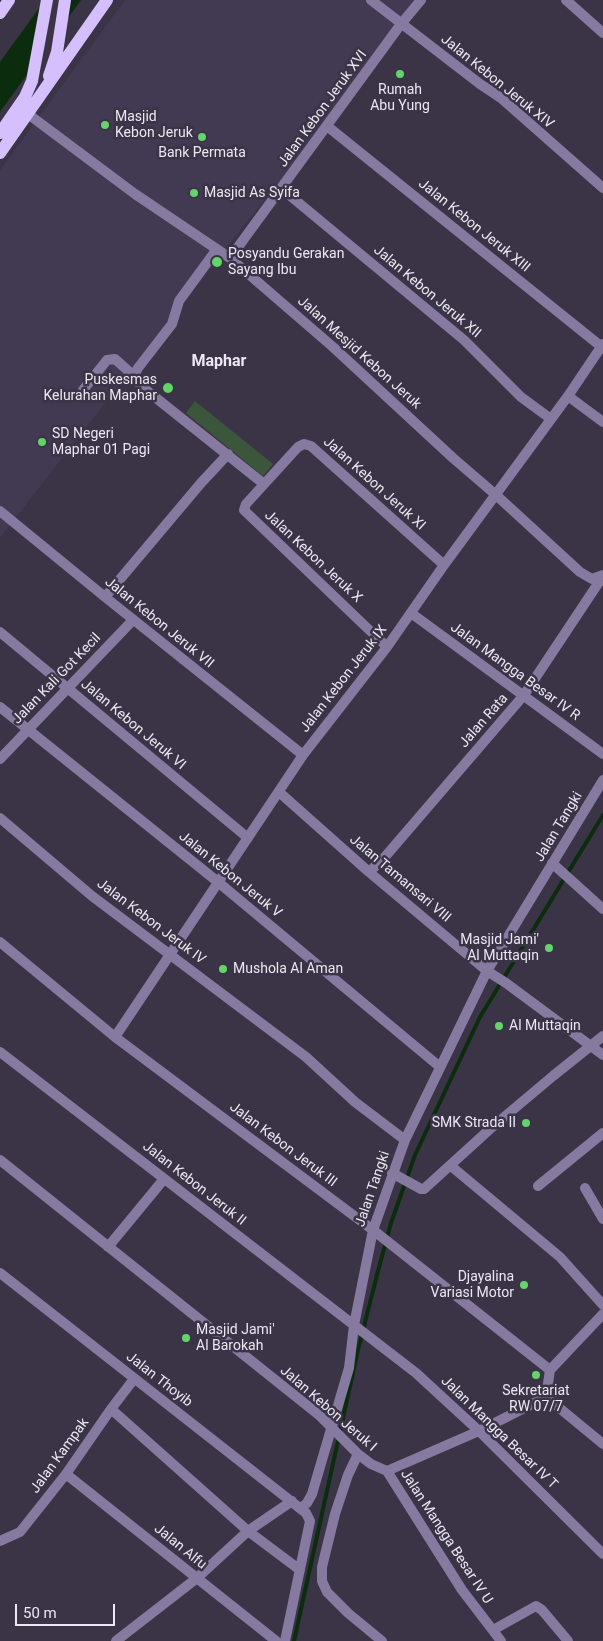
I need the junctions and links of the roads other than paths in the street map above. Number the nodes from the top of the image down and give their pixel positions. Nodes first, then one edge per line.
1 (9, 0) edge
2 (47, 0) edge
3 (65, 0) edge
4 (107, 0) edge
5 (371, 0) edge
6 (421, 0) edge
7 (566, 0) edge
8 (0, 13) edge
9 (401, 24) junction
10 (603, 33) edge
11 (28, 114) junction
12 (327, 126) junction
13 (0, 133) edge
14 (0, 148) edge
15 (0, 153) edge
16 (603, 188) edge
17 (282, 189) junction
18 (217, 249) junction
19 (230, 258) junction
20 (602, 346) edge
21 (134, 376) junction
22 (83, 390) dead end
23 (568, 396) junction
24 (551, 419) junction
25 (603, 422) edge
26 (228, 454) junction
27 (264, 484) junction
28 (496, 494) junction
29 (0, 511) edge
30 (444, 565) junction
31 (603, 575) edge
32 (105, 597) junction
33 (411, 613) junction
34 (133, 620) junction
35 (0, 632) edge
36 (387, 647) junction
37 (67, 688) junction
38 (524, 695) junction
39 (0, 707) edge
40 (27, 730) junction
41 (603, 754) edge
42 (303, 755) junction
43 (0, 759) edge
44 (603, 780) edge
45 (279, 792) junction
46 (0, 818) edge
47 (248, 838) junction
48 (556, 867) junction
49 (369, 872) junction
50 (218, 882) junction
51 (603, 909) edge
52 (0, 942) edge
53 (171, 954) junction
54 (487, 971) junction
55 (603, 1036) edge
56 (115, 1037) junction
57 (590, 1046) junction
58 (0, 1052) edge
59 (603, 1055) edge
60 (440, 1067) junction
61 (603, 1133) edge
62 (405, 1140) junction
63 (0, 1160) edge
64 (451, 1166) junction
65 (394, 1174) junction
66 (164, 1179) junction
67 (538, 1186) dead end
68 (586, 1188) dead end
69 (603, 1219) edge
70 (376, 1232) junction
71 (108, 1247) junction
72 (0, 1273) edge
73 (603, 1305) edge
74 (603, 1314) edge
75 (355, 1326) junction
76 (370, 1338) joint
77 (550, 1370) junction
78 (134, 1379) junction
79 (546, 1397) junction
80 (111, 1408) junction
81 (333, 1429) junction
82 (479, 1432) junction
83 (603, 1444) edge
84 (355, 1451) junction
85 (387, 1471) junction
86 (66, 1474) junction
87 (292, 1502) junction
88 (301, 1508) junction
89 (248, 1531) junction
90 (0, 1540) edge
91 (603, 1554) edge
92 (300, 1570) junction
93 (197, 1578) junction
94 (493, 1630) junction
95 (116, 1641) edge
96 (276, 1641) edge
97 (285, 1641) edge
98 (382, 1641) edge
99 (501, 1641) edge
100 (568, 1641) edge

1 - 8 main road
2 - 13 main road
3 - 14 main road
4 - 11 main road
5 - 9 street, Jalan Kebon Jeruk XIV
6 - 9 street, Jalan Kebon Jeruk XVI
7 - 10 street
9 - 12 street, Jalan Kebon Jeruk XVI
9 - 16 street, Jalan Kebon Jeruk XIV
11 - 15 main road
11 - 18 street, Jalan Mesjid Kebon Jeruk
12 - 17 street, Jalan Kebon Jeruk XVI
12 - 20 street, Jalan Kebon Jeruk XIII
17 - 19 street, Jalan Kebon Jeruk XVI
17 - 24 street, Jalan Kebon Jeruk XII
18 - 19 street, Jalan Mesjid Kebon Jeruk
18 - 21 street
19 - 28 street, Jalan Mesjid Kebon Jeruk
20 - 23 street, Jalan Kebon Jeruk IX
21 - 22 street
21 - 26 street
23 - 24 street, Jalan Kebon Jeruk IX
23 - 25 street
24 - 28 street, Jalan Kebon Jeruk IX
26 - 27 street
26 - 32 street
27 - 30 street, Jalan Kebon Jeruk XI
27 - 36 street, Jalan Kebon Jeruk X
28 - 30 street, Jalan Kebon Jeruk IX
28 - 31 street, Jalan Mesjid Kebon Jeruk
29 - 32 street, Jalan Kebon Jeruk VII
30 - 33 street, Jalan Kebon Jeruk IX
31 - 38 street, Jalan Rata
32 - 34 street, Jalan Kebon Jeruk VII
33 - 36 street, Jalan Kebon Jeruk IX
33 - 38 street, Jalan Mangga Besar IV R
34 - 37 street, Jalan Kali Got Kecil
34 - 42 street, Jalan Kebon Jeruk VII
35 - 37 street, Jalan Kebon Jeruk VI
36 - 42 street, Jalan Kebon Jeruk IX
37 - 40 street, Jalan Kali Got Kecil
37 - 47 street, Jalan Kebon Jeruk VI
38 - 41 street, Jalan Mangga Besar IV R
38 - 49 street, Jalan Rata
39 - 40 street, Jalan Kebon Jeruk V
40 - 43 street, Jalan Kali Got Kecil
40 - 50 street, Jalan Kebon Jeruk V
42 - 45 street, Jalan Kebon Jeruk IX
44 - 48 street, Jalan Tangki
45 - 47 street, Jalan Kebon Jeruk IX
45 - 49 street, Jalan Tamansari VIII
46 - 53 street, Jalan Kebon Jeruk IV
47 - 50 street, Jalan Kebon Jeruk IX
48 - 51 street
48 - 54 street, Jalan Tangki
49 - 54 street, Jalan Tamansari VIII
50 - 53 street, Jalan Kebon Jeruk IX
50 - 60 street, Jalan Kebon Jeruk V
52 - 56 street, Jalan Kebon Jeruk III
53 - 56 street, Jalan Kebon Jeruk IX
53 - 62 street, Jalan Kebon Jeruk IV
54 - 57 street, Jalan Tamansari VIII
54 - 60 street, Jalan Tangki
55 - 57 street
56 - 70 street, Jalan Kebon Jeruk III
57 - 59 street, Jalan Tamansari VIII
57 - 64 street
58 - 66 street, Jalan Kebon Jeruk II
60 - 62 street, Jalan Tangki
61 - 67 street
62 - 65 street, Jalan Tangki
63 - 71 street, Jalan Kebon Jeruk I
64 - 65 street
64 - 73 street
65 - 70 street, Jalan Tangki
66 - 71 street
66 - 75 street, Jalan Kebon Jeruk II
68 - 69 street
70 - 75 street, Jalan Tangki
70 - 77 street, Jalan Kebon Jeruk III
71 - 81 street, Jalan Kebon Jeruk I
72 - 78 street, Jalan Thoyib
74 - 77 street
75 - 76 street, Jalan Kebon Jeruk II
75 - 81 street, Jalan Tangki
76 - 82 street, Jalan Mangga Besar IV T
77 - 79 street
78 - 80 street, Jalan Kampak
78 - 87 street, Jalan Thoyib
79 - 82 street
79 - 83 street
80 - 86 street, Jalan Kampak
80 - 89 street
81 - 84 street, Jalan Kebon Jeruk I
81 - 88 street, Jalan Tangki
82 - 85 street
82 - 91 street, Jalan Mangga Besar IV T
84 - 85 street, Jalan Kebon Jeruk I
84 - 98 street
85 - 94 street, Jalan Mangga Besar IV U
86 - 90 street, Jalan Kampak
86 - 93 street, Jalan Alfu
87 - 88 street, Jalan Thoyib
87 - 89 street
88 - 92 street
89 - 92 street
89 - 93 street
92 - 97 street
93 - 95 street
93 - 96 street, Jalan Alfu
94 - 99 street, Jalan Mangga Besar IV U
94 - 100 street

